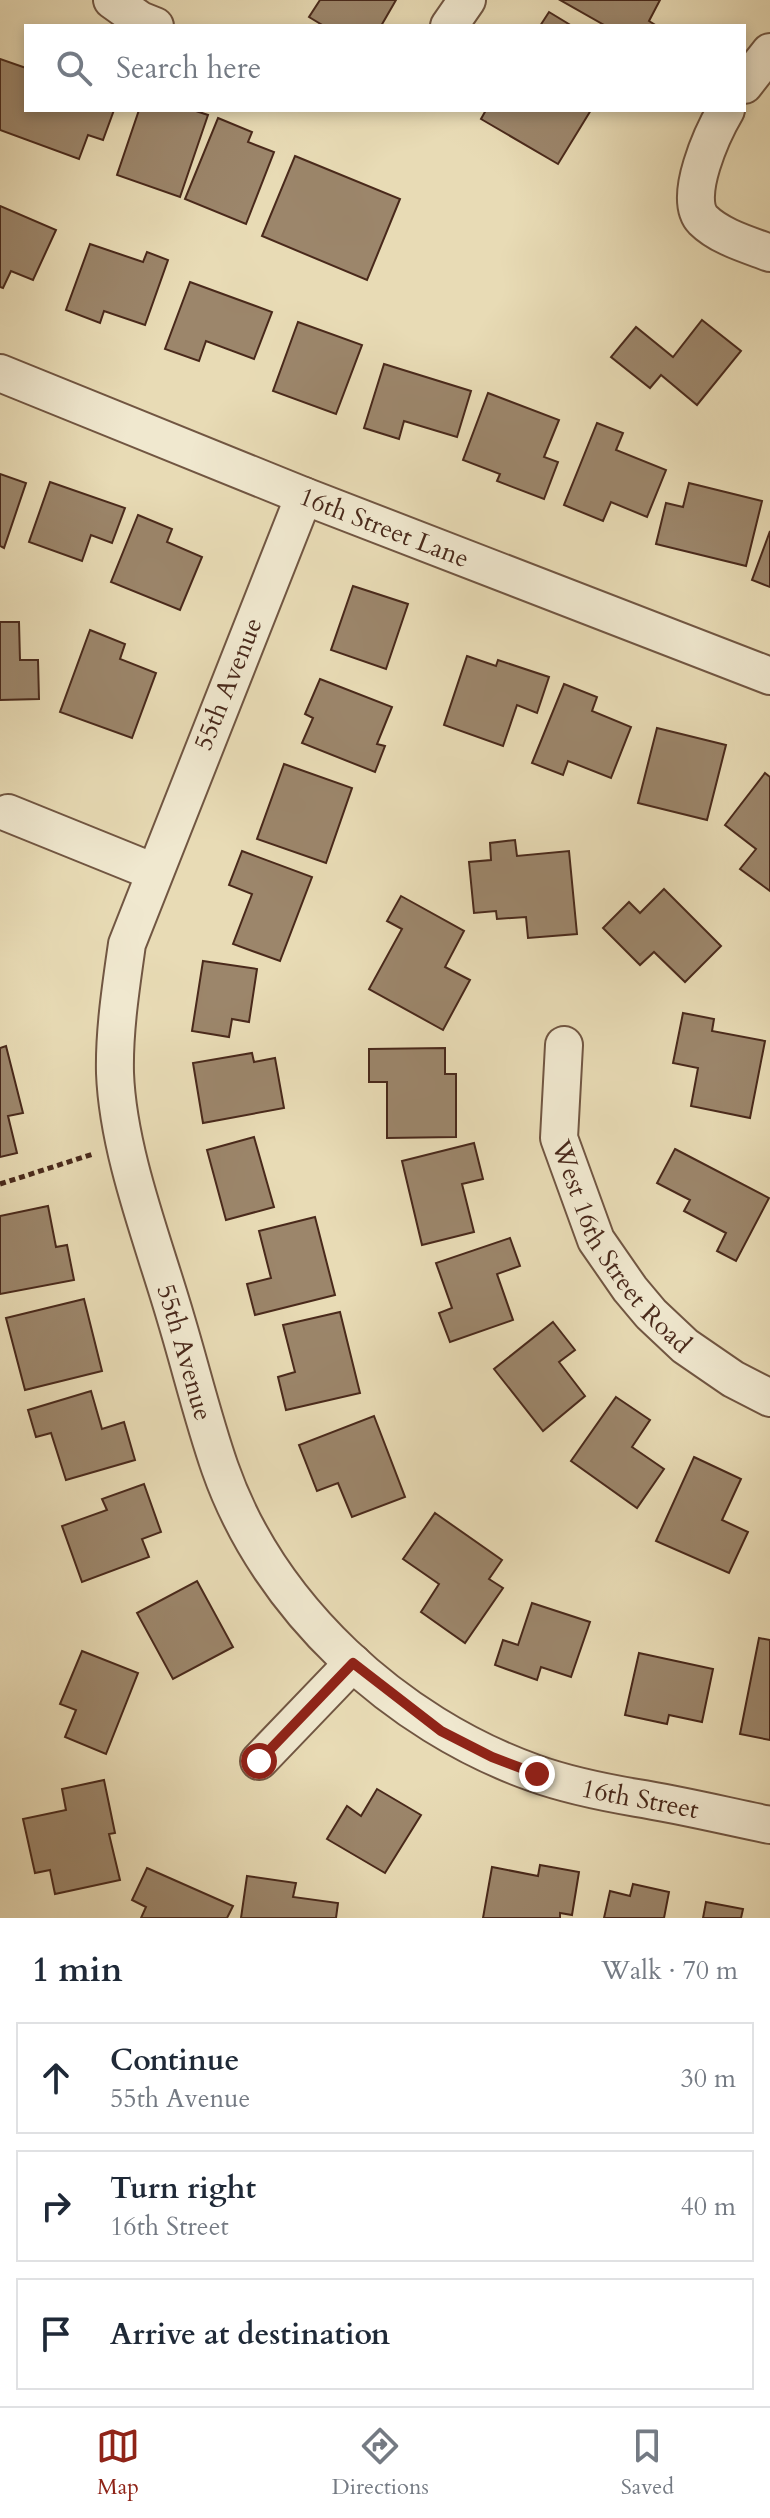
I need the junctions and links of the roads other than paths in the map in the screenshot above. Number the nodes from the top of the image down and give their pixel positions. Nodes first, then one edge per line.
1 (112, 0) edge
2 (467, 0) edge
3 (150, 24) edge
4 (450, 24) edge
5 (770, 52) edge
6 (746, 82) edge
7 (725, 112) edge
8 (770, 253) edge
9 (0, 373) edge
10 (304, 496) junction
11 (770, 676) edge
12 (8, 813) dead end
13 (154, 872) junction
14 (564, 1045) dead end
15 (770, 1398) edge
16 (353, 1663) junction
17 (259, 1761) dead end
18 (770, 1825) edge

1 - 3 street
2 - 4 street
5 - 6 street
7 - 8 street
9 - 10 street, 16th Street Lane
10 - 11 street, 16th Street Lane
10 - 13 street, 55th Avenue
12 - 13 street
13 - 16 street, 55th Avenue
14 - 15 street, West 16th Street Road
16 - 17 street
16 - 18 street, 16th Street

